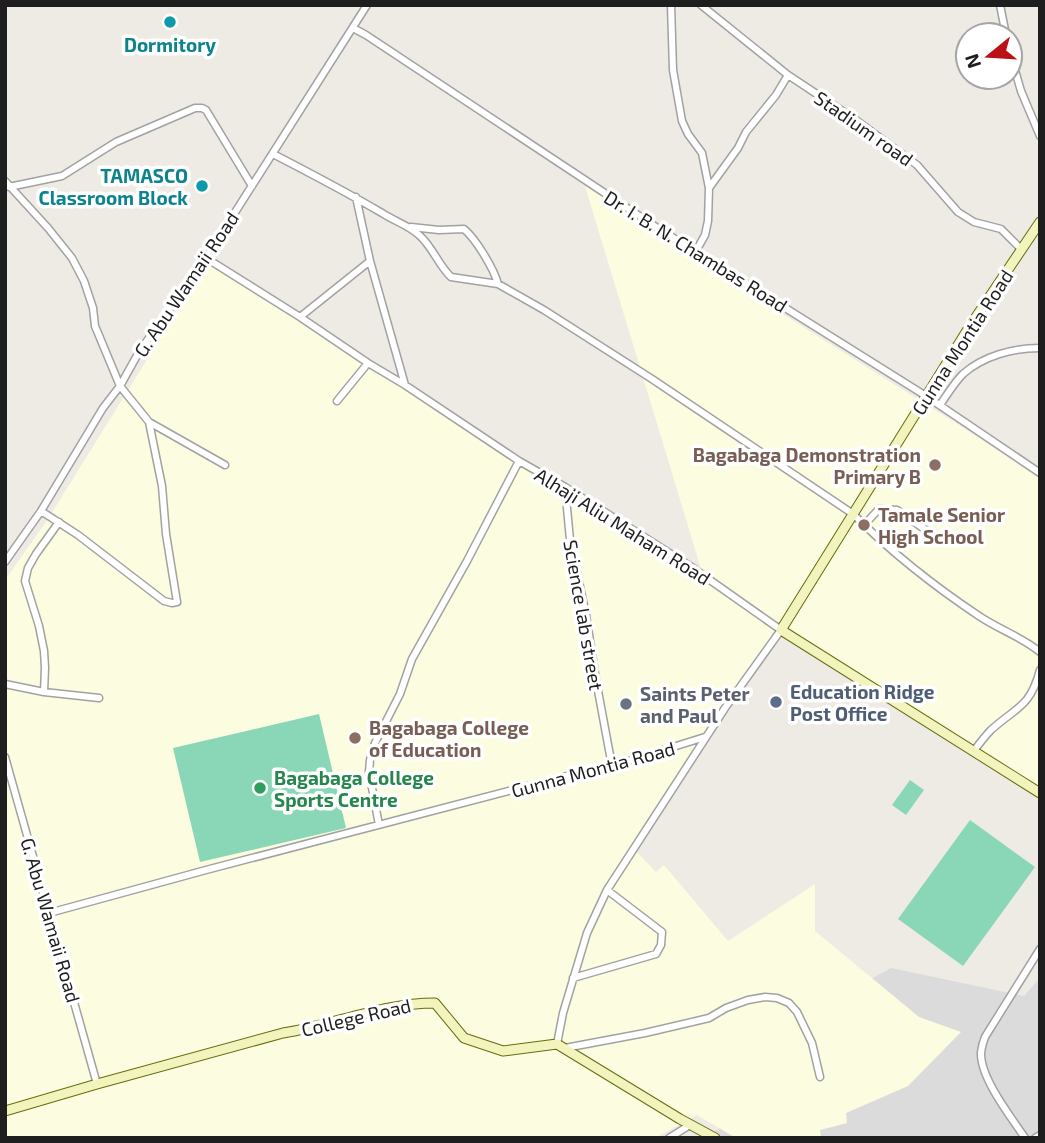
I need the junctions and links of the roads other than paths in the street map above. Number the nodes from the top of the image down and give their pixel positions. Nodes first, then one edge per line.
1 (367, 5) edge
2 (671, 5) edge
3 (701, 5) edge
4 (353, 28) junction
5 (788, 75) junction
6 (1021, 91) edge
7 (1040, 136) edge
8 (273, 154) junction
9 (7, 184) edge
10 (252, 186) junction
11 (709, 188) junction
12 (356, 197) junction
13 (1040, 222) edge
14 (409, 227) junction
15 (1022, 250) junction
16 (696, 251) junction
17 (206, 258) junction
18 (370, 261) junction
19 (498, 284) junction
20 (300, 317) junction
21 (1040, 348) edge
22 (368, 363) junction
23 (405, 385) junction
24 (120, 386) junction
25 (926, 396) junction
26 (337, 401) dead end
27 (940, 405) junction
28 (149, 422) junction
29 (519, 461) junction
30 (225, 465) dead end
31 (1040, 473) edge
32 (565, 486) junction
33 (41, 511) junction
34 (853, 514) junction
35 (59, 522) junction
36 (864, 525) junction
37 (943, 542) dead end
38 (5, 562) edge
39 (780, 631) junction
40 (1040, 652) edge
41 (1040, 670) edge
42 (5, 684) edge
43 (44, 692) junction
44 (99, 698) dead end
45 (705, 737) junction
46 (974, 752) junction
47 (5, 757) edge
48 (612, 766) junction
49 (7, 772) edge
50 (1040, 793) edge
51 (379, 825) junction
52 (607, 890) junction
53 (49, 913) junction
54 (1040, 949) edge
55 (573, 978) junction
56 (561, 1046) junction
57 (820, 1077) dead end
58 (97, 1084) junction
59 (5, 1111) edge
60 (690, 1125) junction
61 (1040, 1135) edge
62 (669, 1138) edge
63 (715, 1138) edge
64 (1025, 1138) edge
65 (1035, 1138) edge

1 - 4 street, G. Abu Wamaii Road
2 - 11 street
3 - 5 street, Stadium road
4 - 8 street, G. Abu Wamaii Road
4 - 16 street, Dr. I. B. N. Chambas Road
5 - 11 street
5 - 15 street, Stadium road
6 - 7 street
8 - 10 street, G. Abu Wamaii Road
8 - 12 street
9 - 10 street
9 - 24 street
10 - 17 street, G. Abu Wamaii Road
11 - 16 street
12 - 14 street
12 - 18 street
13 - 15 street, Gunna Montia Road
14 - 19 street
14 - 19 street
15 - 25 street, Gunna Montia Road
16 - 25 street, Dr. I. B. N. Chambas Road
17 - 20 street, Alhaji Aliu Maham Road
17 - 24 street, G. Abu Wamaii Road
18 - 20 street
18 - 23 street
19 - 34 street
20 - 22 street, Alhaji Aliu Maham Road
21 - 27 street
22 - 23 street, Alhaji Aliu Maham Road
22 - 26 street
23 - 29 street, Alhaji Aliu Maham Road
24 - 28 street
24 - 33 street, G. Abu Wamaii Road
25 - 27 street, Dr. I. B. N. Chambas Road
25 - 34 street, Gunna Montia Road
27 - 31 street, Dr. I. B. N. Chambas Road
28 - 30 street
28 - 35 street
29 - 32 street, Alhaji Aliu Maham Road
29 - 51 street
32 - 39 street, Alhaji Aliu Maham Road
32 - 48 street, Science lab street
33 - 35 street
33 - 38 street, G. Abu Wamaii Road
34 - 36 street
34 - 39 street, Gunna Montia Road
35 - 43 street
36 - 37 street
36 - 40 street
39 - 45 street, Gunna Montia Road
39 - 46 street, Alhaji Aliu Maham Road
41 - 46 street
42 - 43 street
43 - 44 street
45 - 48 street, Gunna Montia Road
45 - 52 street
46 - 50 street, Alhaji Aliu Maham Road
47 - 49 street, G. Abu Wamaii Road
48 - 51 street, Gunna Montia Road
49 - 53 street, G. Abu Wamaii Road
51 - 53 street, Gunna Montia Road
52 - 55 street
52 - 55 street
53 - 58 street, G. Abu Wamaii Road
54 - 64 street
55 - 56 street
56 - 57 street
56 - 58 street, College Road
56 - 60 street
58 - 59 street, College Road
60 - 62 street
60 - 63 street
61 - 65 street

